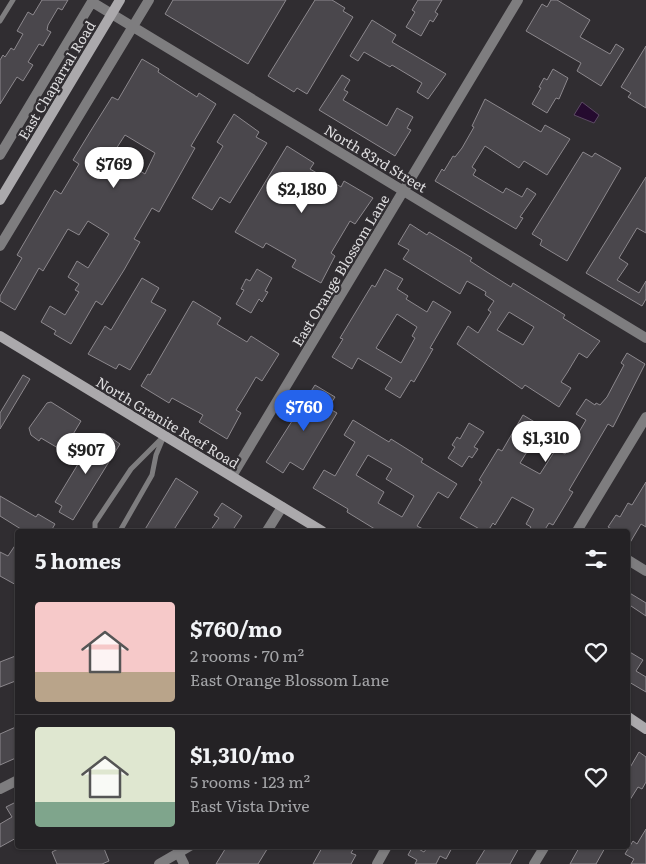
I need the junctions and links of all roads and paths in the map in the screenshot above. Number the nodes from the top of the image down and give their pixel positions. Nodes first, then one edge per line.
1 (13, 0) edge
2 (120, 0) edge
3 (149, 0) edge
4 (518, 0) edge
5 (92, 1) edge
6 (112, 14) junction
7 (0, 21) edge
8 (133, 27) junction
9 (0, 155) edge
10 (404, 191) junction
11 (0, 200) edge
12 (0, 246) edge
13 (0, 336) edge
14 (646, 338) edge
15 (646, 417) edge
16 (164, 436) junction
17 (232, 476) junction
18 (282, 507) junction
19 (95, 529) edge
20 (121, 529) edge
21 (268, 529) edge
22 (319, 529) edge
23 (579, 529) edge
24 (630, 561) edge
25 (646, 571) edge
26 (630, 718) edge
27 (646, 729) edge
28 (15, 781) edge
29 (0, 788) edge
30 (385, 849) edge
31 (543, 849) edge
32 (182, 859) edge
33 (158, 864) edge
34 (377, 864) edge
35 (534, 864) edge

1 - 7 lane
2 - 6 street, East Chaparral Road
3 - 8 street
4 - 10 street, East Orange Blossom Lane
5 - 6 street, North 83rd Street
5 - 9 street
6 - 8 street, North 83rd Street
6 - 11 street, East Chaparral Road
8 - 10 street, North 83rd Street
8 - 12 street
10 - 14 street, North 83rd Street
10 - 17 street, East Orange Blossom Lane
13 - 16 street, North Granite Reef Road
15 - 23 street
16 - 17 street, North Granite Reef Road
16 - 19 lane
16 - 20 lane
17 - 18 street, North Granite Reef Road
18 - 21 street
18 - 22 street, North Granite Reef Road
24 - 25 street
26 - 27 street
28 - 29 street
30 - 34 street
31 - 35 street
32 - 33 street

